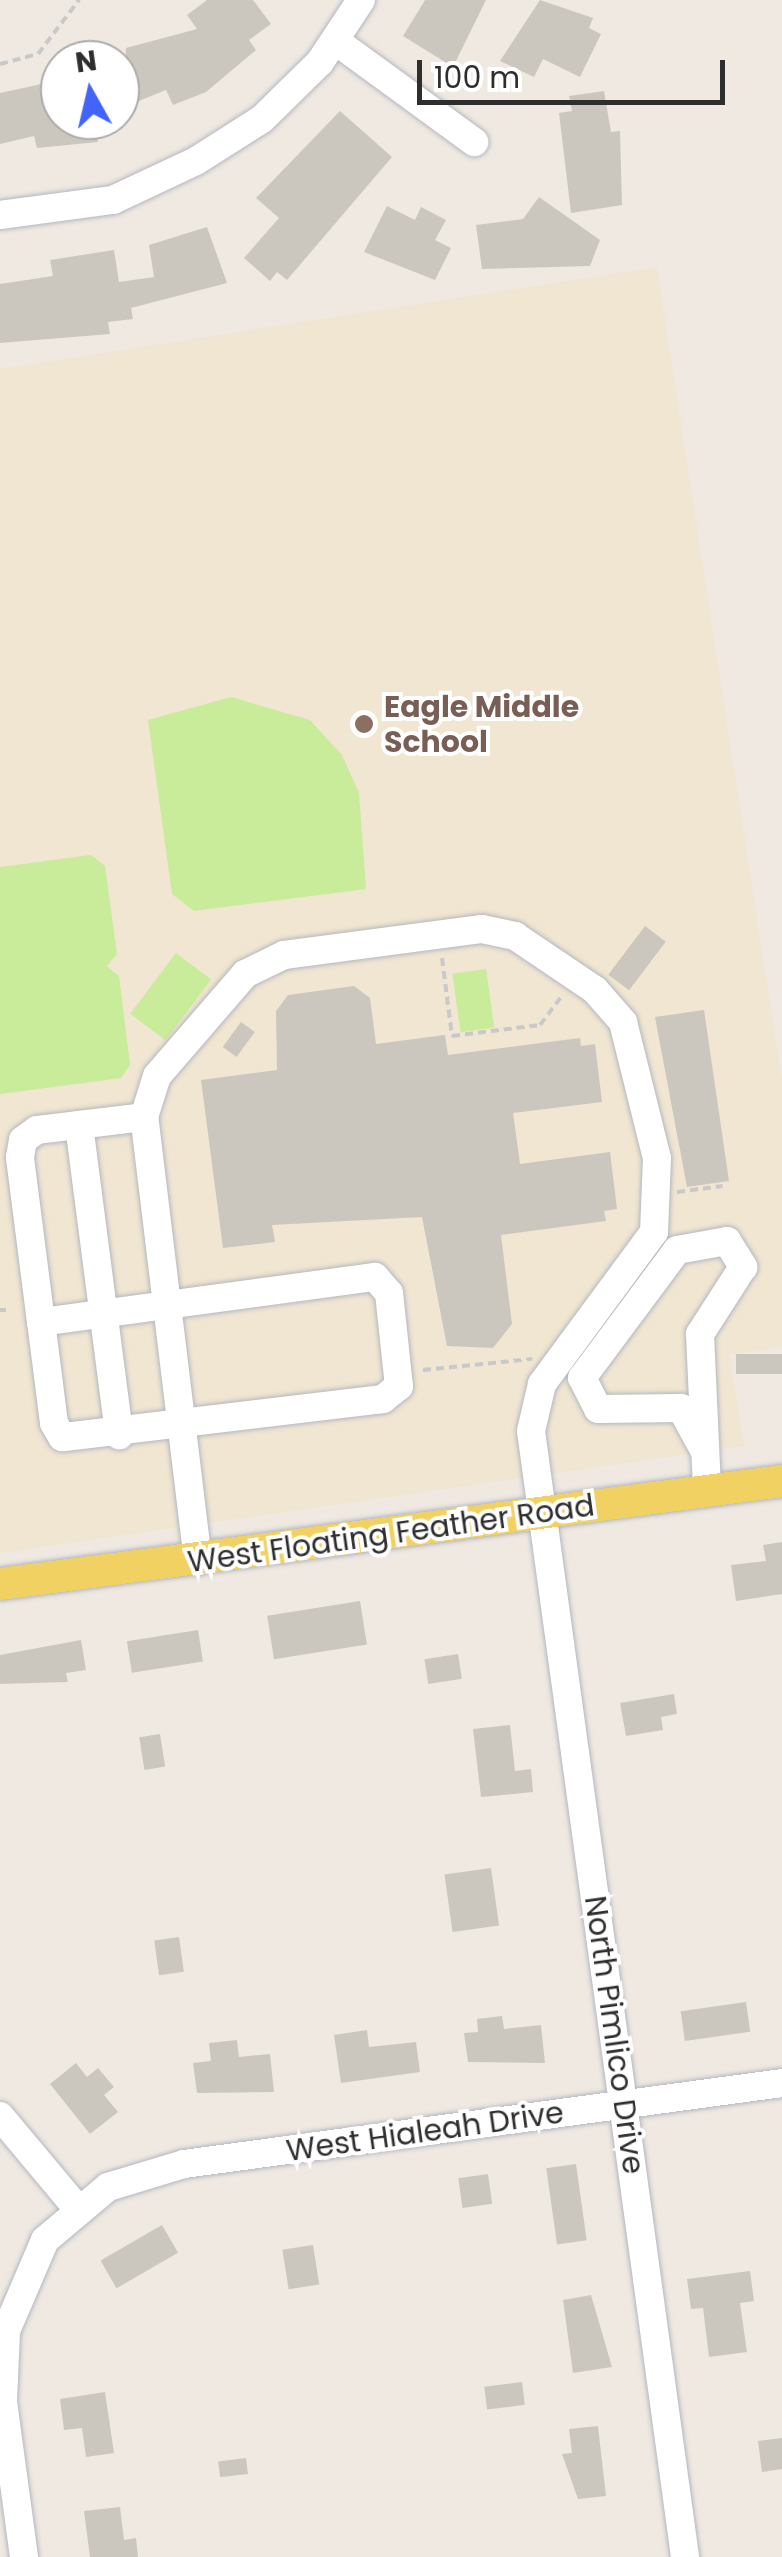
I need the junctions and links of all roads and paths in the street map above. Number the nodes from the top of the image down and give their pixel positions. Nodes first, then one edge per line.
1 (79, 0) edge
2 (361, 0) edge
3 (337, 42) junction
4 (0, 64) edge
5 (474, 142) dead end
6 (0, 215) edge
7 (442, 953) dead end
8 (563, 994) dead end
9 (144, 1117) junction
10 (79, 1124) junction
11 (722, 1186) dead end
12 (672, 1192) dead end
13 (167, 1304) junction
14 (103, 1313) junction
15 (41, 1322) junction
16 (542, 1364) dead end
17 (423, 1370) dead end
18 (182, 1426) junction
19 (119, 1435) junction
20 (704, 1450) junction
21 (782, 1481) edge
22 (708, 1491) junction
23 (544, 1514) junction
24 (198, 1561) junction
25 (0, 1584) edge
26 (782, 2083) edge
27 (624, 2105) junction
28 (0, 2116) edge
29 (76, 2207) junction
30 (24, 2557) edge
31 (685, 2557) edge

1 - 4 path
2 - 3 street
3 - 5 street
3 - 6 street
7 - 8 path
9 - 10 street
9 - 13 street
9 - 23 street, North Pimlico Drive
10 - 14 street
10 - 15 street
11 - 12 path
13 - 14 street
13 - 18 street
13 - 18 street
14 - 15 street
14 - 19 street
15 - 19 street
16 - 17 path
18 - 19 street
18 - 24 street
20 - 20 street
20 - 22 street
21 - 22 main road, West Floating Feather Road
22 - 23 main road, West Floating Feather Road
23 - 24 main road, West Floating Feather Road
23 - 27 street, North Pimlico Drive
24 - 25 main road, West Floating Feather Road
26 - 27 street, West Hialeah Drive
27 - 29 street, West Hialeah Drive
27 - 31 street, North Pimlico Drive
28 - 29 street
29 - 30 street

